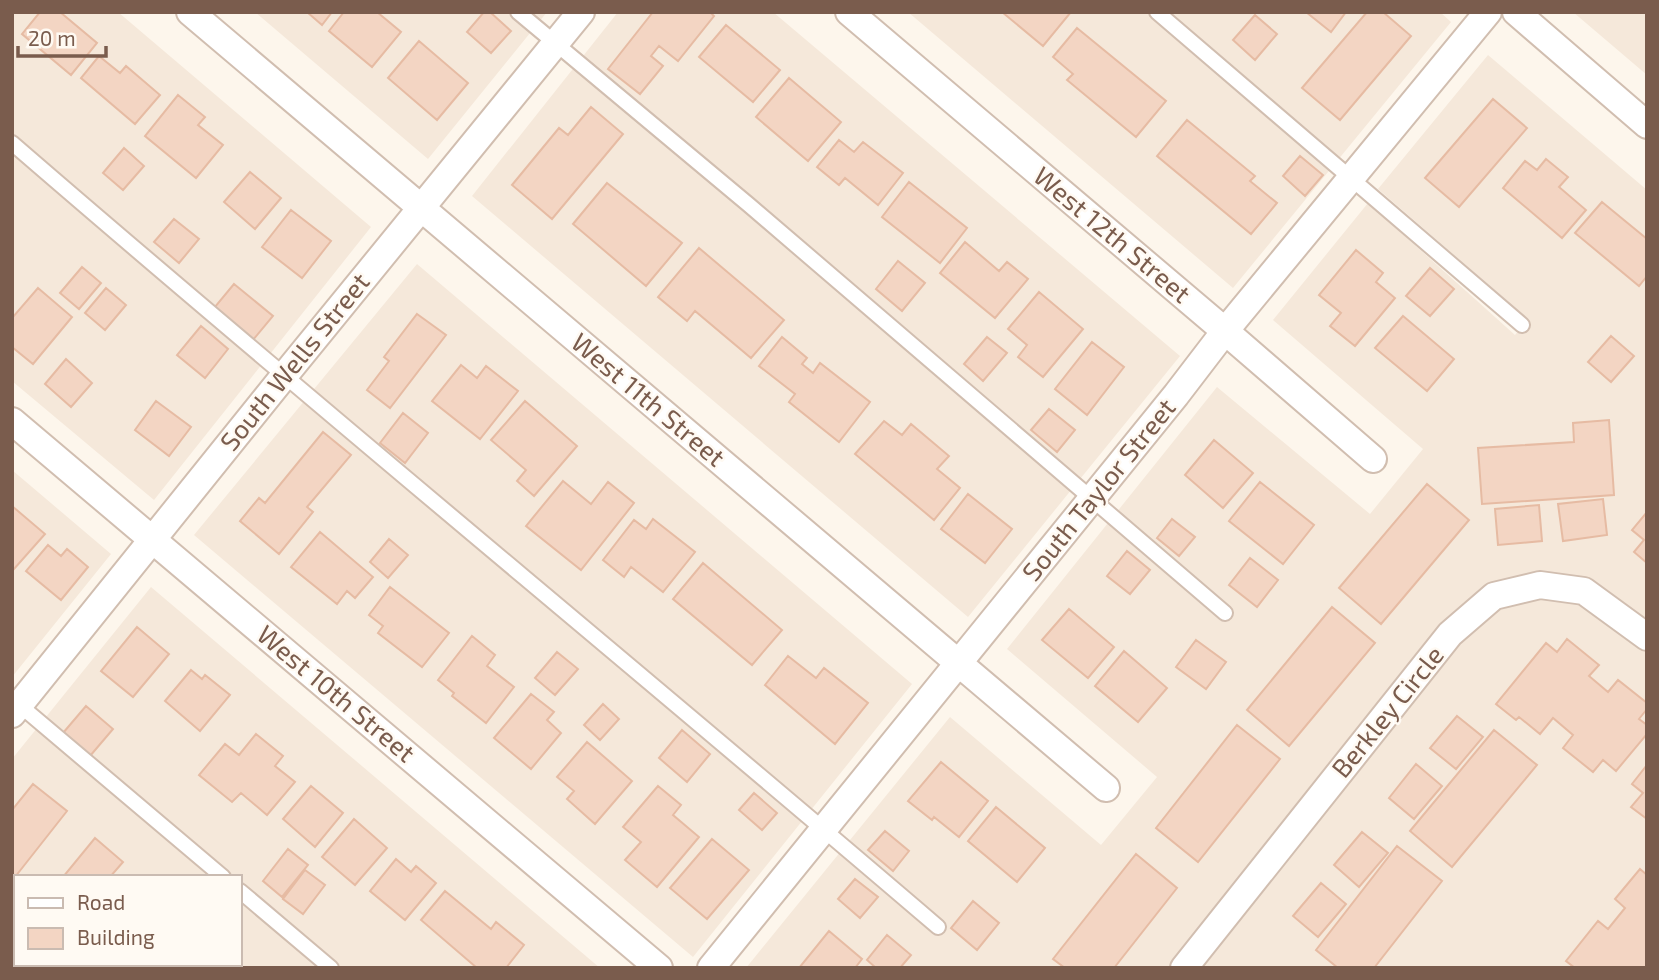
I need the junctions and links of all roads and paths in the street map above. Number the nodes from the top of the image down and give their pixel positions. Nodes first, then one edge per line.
1 (190, 12) edge
2 (518, 12) edge
3 (581, 12) edge
4 (849, 12) edge
5 (1157, 12) edge
6 (1488, 12) edge
7 (1516, 12) edge
8 (556, 45) junction
9 (1647, 125) edge
10 (12, 143) edge
11 (1352, 178) junction
12 (422, 208) junction
13 (1522, 325) dead end
14 (1225, 331) junction
15 (284, 376) junction
16 (12, 421) edge
17 (1373, 459) dead end
18 (1092, 499) junction
19 (152, 538) junction
20 (1225, 613) dead end
21 (1647, 637) edge
22 (958, 663) junction
23 (15, 706) edge
24 (1106, 788) dead end
25 (823, 830) junction
26 (221, 875) edge
27 (242, 893) edge
28 (937, 927) dead end
29 (331, 968) edge
30 (659, 968) edge
31 (711, 968) edge
32 (1184, 968) edge

1 - 12 street, West 11th Street
2 - 8 lane
3 - 8 street, South Wells Street
4 - 14 street, West 12th Street
5 - 11 lane
6 - 11 street, South Taylor Street
7 - 9 street
8 - 12 street, South Wells Street
8 - 18 lane
10 - 15 lane
11 - 13 lane
11 - 14 street, South Taylor Street
12 - 15 street, South Wells Street
12 - 22 street, West 11th Street
14 - 17 street, West 12th Street
14 - 18 street, South Taylor Street
15 - 19 street, South Wells Street
15 - 25 lane
16 - 19 street, West 10th Street
18 - 20 lane
18 - 22 street, South Taylor Street
19 - 23 street, South Wells Street
19 - 30 street, West 10th Street
21 - 32 street, Berkley Circle
22 - 24 street, West 11th Street
22 - 25 street, South Taylor Street
23 - 26 lane
25 - 28 lane
25 - 31 street, South Taylor Street
27 - 29 lane

